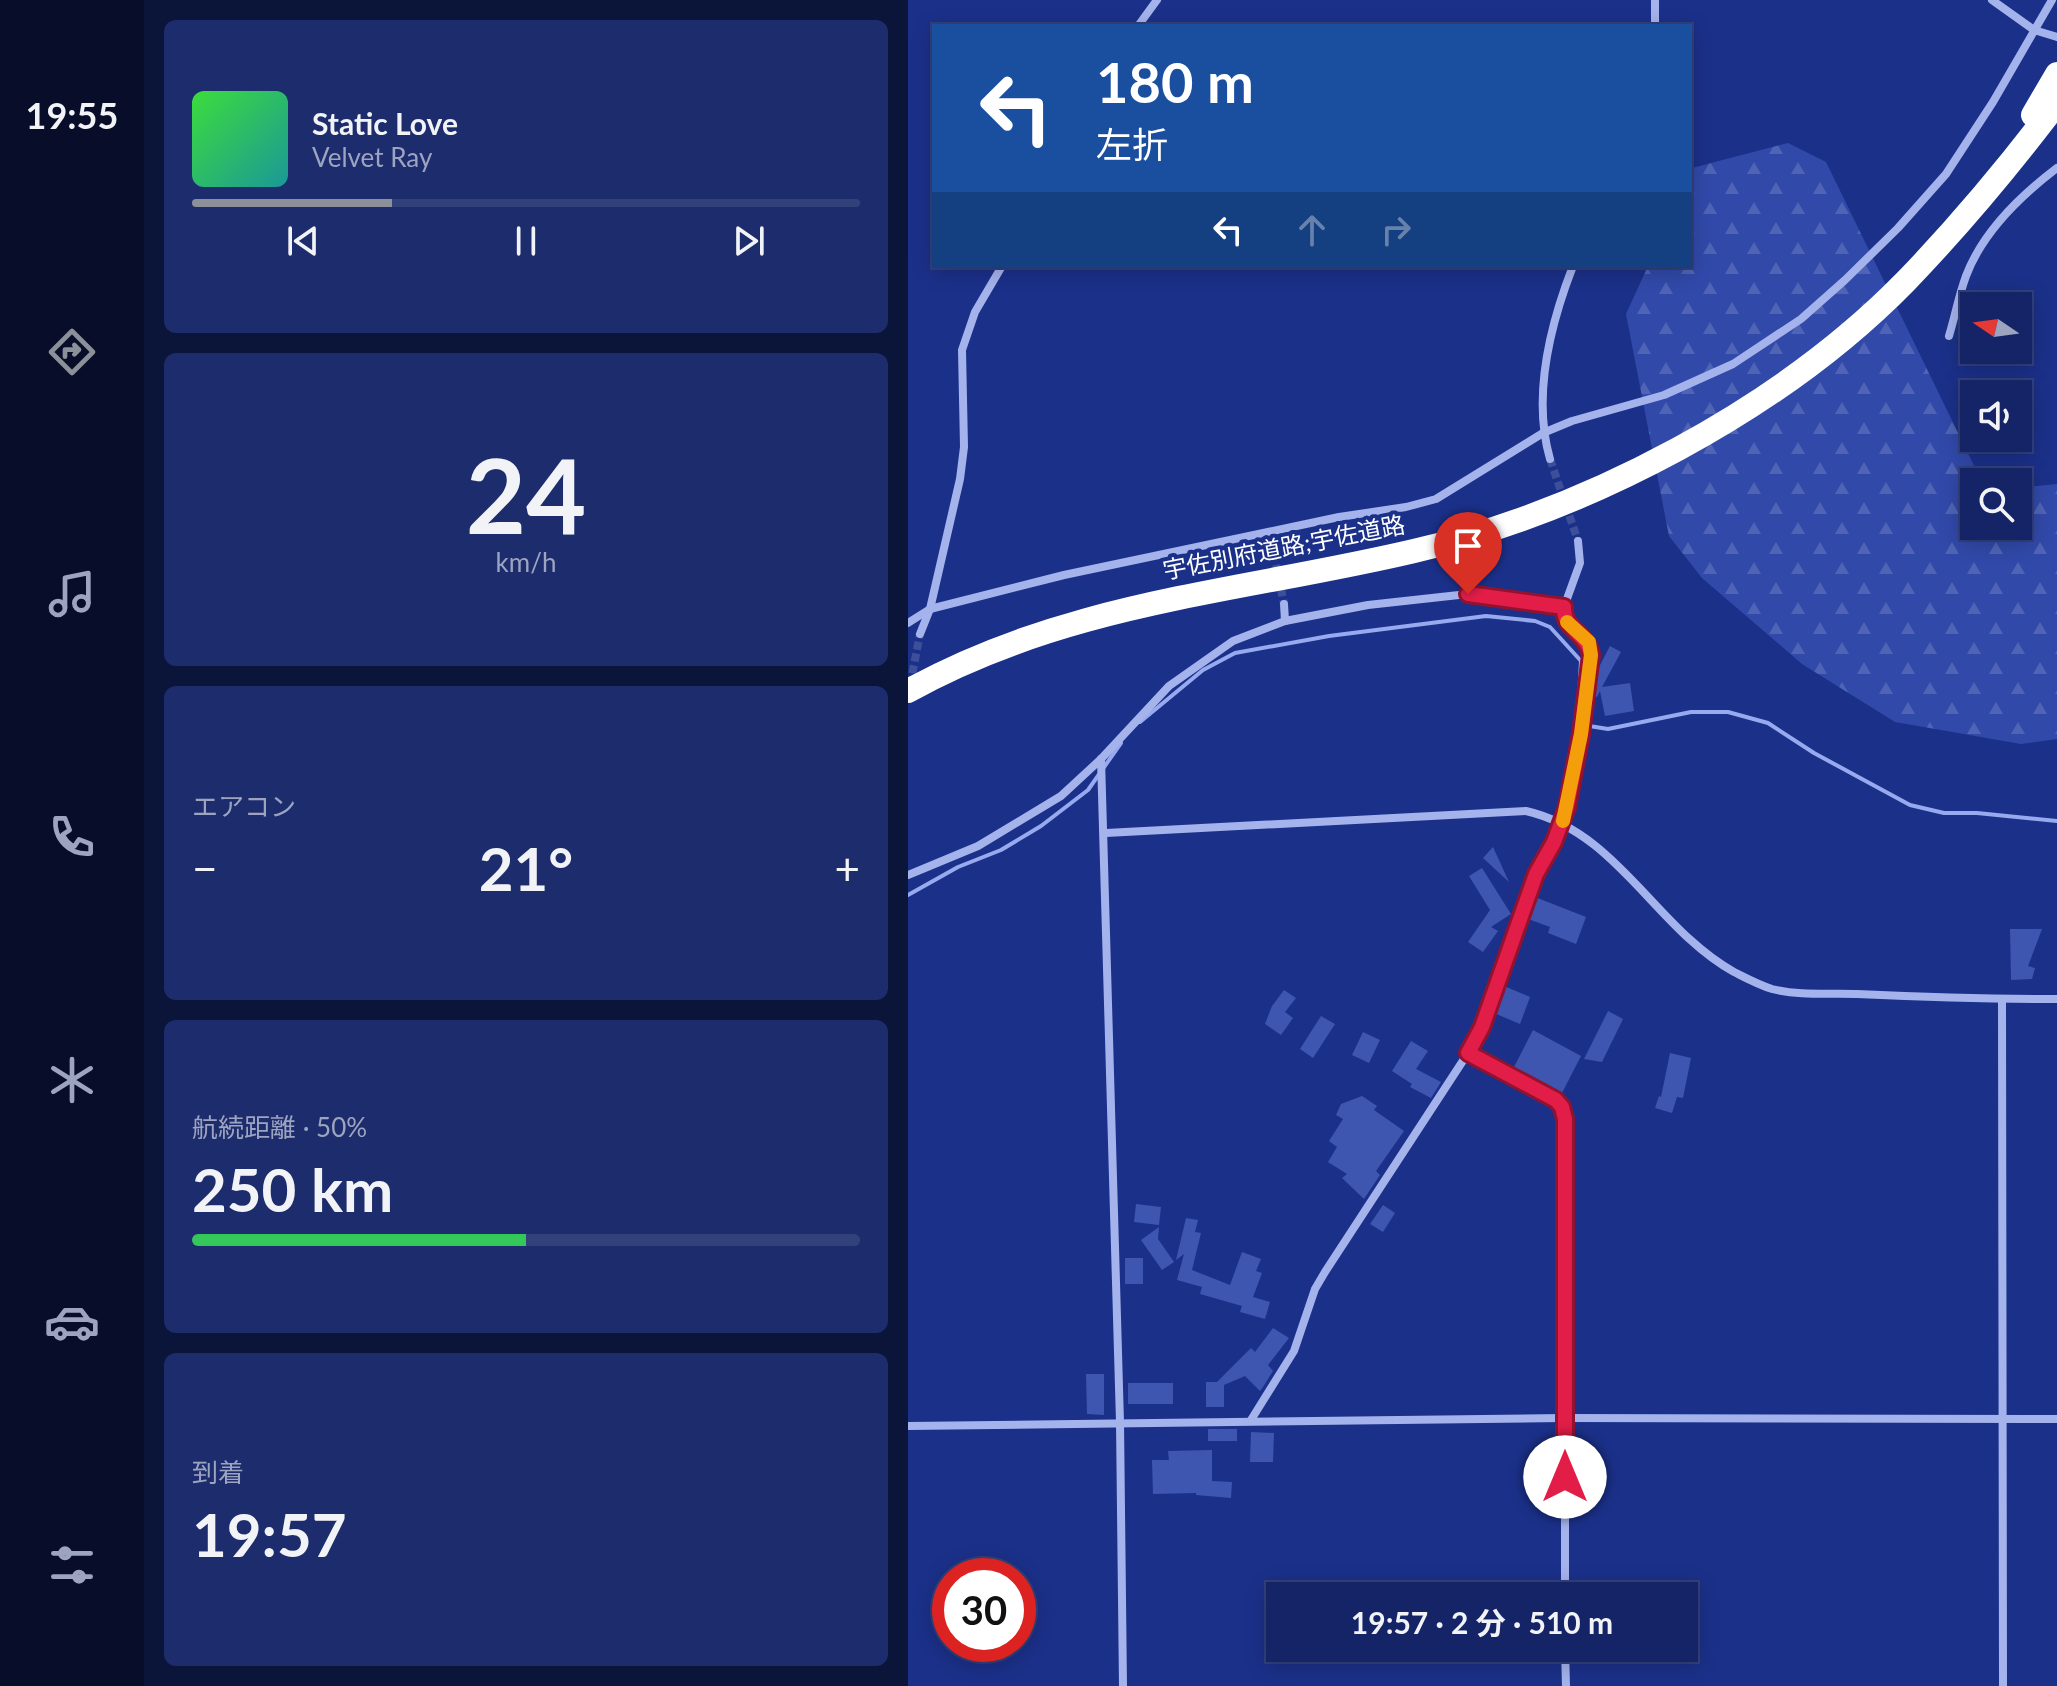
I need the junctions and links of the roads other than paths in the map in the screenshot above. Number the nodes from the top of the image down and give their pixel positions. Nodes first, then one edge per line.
1 (1157, 0) edge
2 (1655, 0) edge
3 (1992, 0) edge
4 (2052, 0) edge
5 (1139, 24) edge
6 (1655, 24) edge
7 (2034, 30) junction
8 (2057, 37) edge
9 (2057, 74) edge
10 (2057, 103) edge
11 (2057, 168) edge
12 (1001, 268) edge
13 (1572, 268) edge
14 (1905, 282) junction
15 (1949, 336) dead end
16 (1543, 433) junction
17 (1550, 459) tunnel mouth
18 (1269, 533) junction
19 (1578, 541) tunnel mouth
20 (1274, 553) tunnel mouth
21 (1284, 604) tunnel mouth
22 (1564, 607) junction
23 (930, 609) junction
24 (1285, 621) junction
25 (908, 623) edge
26 (920, 634) tunnel mouth
27 (908, 691) edge
28 (1101, 759) junction
29 (1562, 823) junction
30 (1106, 833) junction
31 (908, 875) edge
32 (2002, 999) junction
33 (2057, 999) edge
34 (1468, 1053) junction
35 (1564, 1418) junction
36 (2002, 1419) junction
37 (2057, 1419) edge
38 (1251, 1420) junction
39 (1120, 1422) junction
40 (908, 1426) edge
41 (1565, 1582) edge
42 (1565, 1662) edge
43 (1123, 1686) edge
44 (1566, 1686) edge
45 (2003, 1686) edge

1 - 5 street
2 - 6 street
3 - 7 street
4 - 7 street
7 - 8 street
7 - 16 street
9 - 14 highway
10 - 14 highway, 宇佐別府道路;宇佐道路
11 - 15 street
12 - 23 street
13 - 16 street
14 - 27 highway, 宇佐別府道路;宇佐道路
16 - 17 street
16 - 18 street
18 - 20 street
18 - 23 street
19 - 22 street
21 - 24 street
22 - 24 street
22 - 29 street
23 - 25 street
23 - 26 street
24 - 28 street
28 - 30 street
28 - 31 street
29 - 30 street
29 - 32 street
29 - 34 street
30 - 39 street
32 - 33 street
32 - 36 street
34 - 35 street
34 - 38 street
35 - 36 street
35 - 38 street
35 - 41 street
36 - 37 street
36 - 45 street
38 - 39 street
39 - 40 street
39 - 43 street
42 - 44 street

